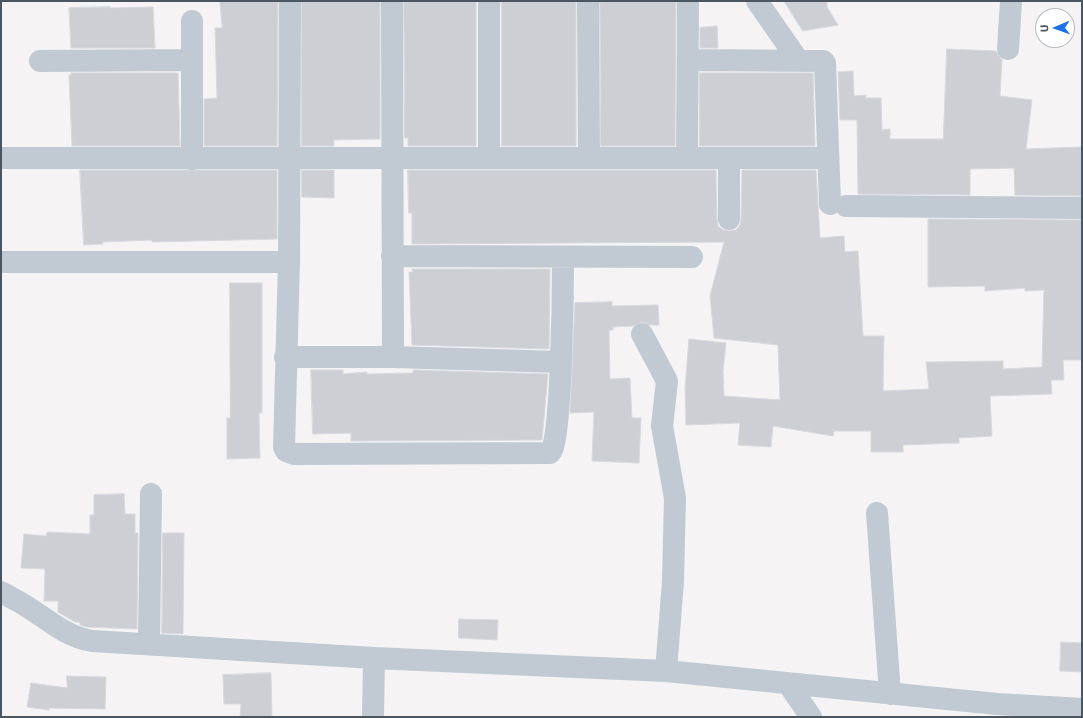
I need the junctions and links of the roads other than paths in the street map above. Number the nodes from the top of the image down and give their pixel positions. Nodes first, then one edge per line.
1 (290, 1) edge
2 (392, 1) edge
3 (489, 1) edge
4 (588, 1) edge
5 (688, 1) edge
6 (757, 1) edge
7 (1011, 1) edge
8 (192, 21) dead end
9 (1008, 49) dead end
10 (192, 60) junction
11 (688, 60) junction
12 (798, 60) junction
13 (40, 61) dead end
14 (1, 158) edge
15 (290, 158) junction
16 (391, 158) junction
17 (489, 158) junction
18 (589, 158) junction
19 (687, 158) junction
20 (828, 158) junction
21 (192, 159) junction
22 (729, 159) junction
23 (1082, 208) edge
24 (729, 219) dead end
25 (392, 256) junction
26 (564, 257) junction
27 (692, 257) dead end
28 (1, 262) edge
29 (289, 262) junction
30 (642, 334) dead end
31 (285, 357) junction
32 (393, 357) junction
33 (560, 362) junction
34 (151, 494) dead end
35 (877, 513) dead end
36 (1, 592) edge
37 (149, 644) junction
38 (374, 658) junction
39 (666, 671) junction
40 (789, 685) junction
41 (890, 694) junction
42 (1082, 709) edge
43 (374, 717) edge
44 (811, 717) edge

1 - 15 street
2 - 16 street
3 - 17 street
4 - 18 street
5 - 11 street
6 - 12 street
7 - 9 street
8 - 10 street
10 - 13 street
10 - 21 street
11 - 12 street
11 - 19 street
12 - 20 street
14 - 21 street
15 - 16 street
15 - 21 street
15 - 29 street
16 - 17 street
16 - 25 street
17 - 18 street
18 - 19 street
19 - 22 street
20 - 22 street
20 - 23 street
22 - 24 street
25 - 26 street
25 - 32 street
26 - 27 street
26 - 33 street
28 - 29 street
29 - 31 street
30 - 39 street
31 - 32 street
31 - 33 street
32 - 33 street
34 - 37 street
35 - 41 street
36 - 37 street
37 - 38 street
38 - 39 street
38 - 43 street
39 - 40 street
40 - 41 street
40 - 44 street
41 - 42 street

